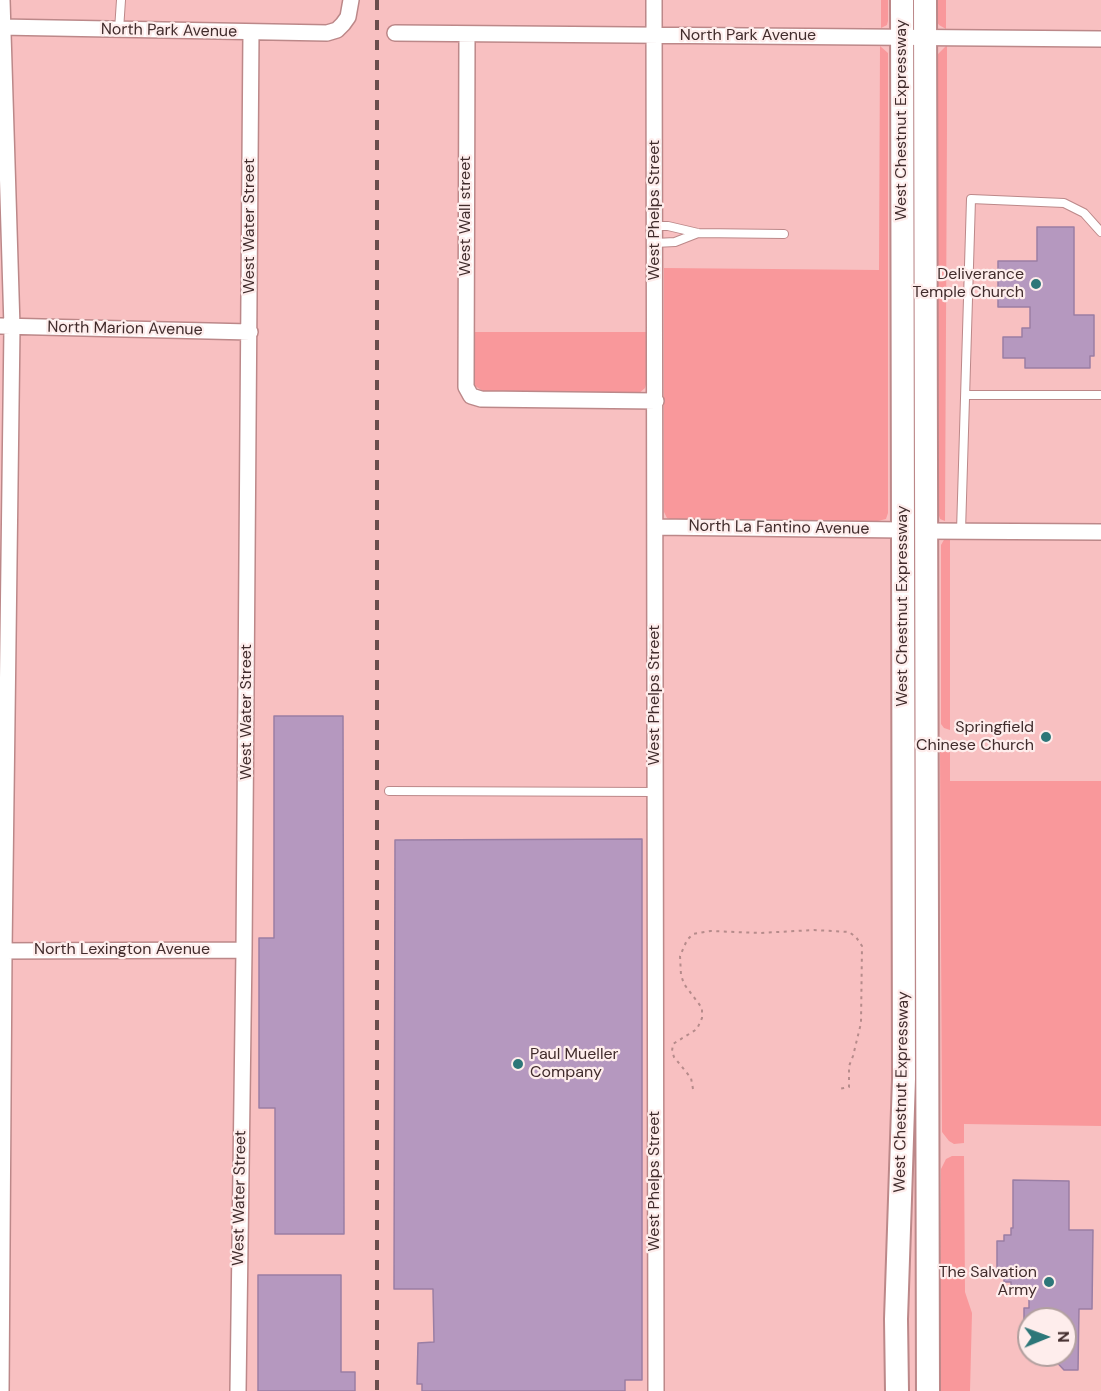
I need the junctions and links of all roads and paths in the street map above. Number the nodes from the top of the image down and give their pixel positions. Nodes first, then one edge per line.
1 (2, 0) edge
2 (121, 0) edge
3 (351, 0) edge
4 (654, 0) edge
5 (902, 0) edge
6 (925, 0) edge
7 (1, 27) edge
8 (119, 30) junction
9 (251, 32) junction
10 (395, 33) dead end
11 (467, 34) junction
12 (654, 36) junction
13 (913, 37) junction
14 (1101, 39) edge
15 (655, 226) junction
16 (1101, 232) edge
17 (698, 233) junction
18 (784, 234) dead end
19 (655, 243) junction
20 (6, 327) edge
21 (250, 332) junction
22 (966, 395) junction
23 (1101, 395) edge
24 (656, 401) junction
25 (655, 527) junction
26 (903, 530) junction
27 (926, 531) junction
28 (961, 531) junction
29 (1101, 532) edge
30 (389, 791) dead end
31 (654, 792) junction
32 (244, 950) junction
33 (2, 951) edge
34 (693, 1089) dead end
35 (839, 1089) dead end
36 (1, 1329) edge
37 (1, 1391) edge
38 (238, 1391) edge
39 (656, 1391) edge
40 (897, 1391) edge
41 (928, 1391) edge

1 - 7 street
2 - 8 lane
3 - 9 street, North Park Avenue
4 - 12 street, West Phelps Street
5 - 13 main road, West Chestnut Expressway
6 - 13 main road, West Chestnut Expressway
7 - 8 street, North Park Avenue
7 - 20 street
8 - 9 street, North Park Avenue
9 - 21 street, West Water Street
10 - 11 street, North Park Avenue
11 - 12 street, North Park Avenue
11 - 24 street, West Wall street
12 - 13 street, North Park Avenue
12 - 15 street, West Phelps Street
13 - 14 street, North Park Avenue
13 - 26 main road, West Chestnut Expressway
13 - 27 main road, West Chestnut Expressway
15 - 17 lane
15 - 19 street, West Phelps Street
16 - 22 lane
17 - 18 lane
17 - 19 lane
19 - 24 street, West Phelps Street
20 - 21 street, North Marion Avenue
20 - 33 street
21 - 32 street, West Water Street
22 - 23 lane
22 - 28 lane
24 - 25 street, West Phelps Street
25 - 26 street, North La Fantino Avenue
25 - 31 street, West Phelps Street
26 - 40 main road, West Chestnut Expressway
27 - 28 street
27 - 41 main road, West Chestnut Expressway
28 - 29 street
30 - 31 lane
31 - 39 street, West Phelps Street
32 - 33 street, North Lexington Avenue
32 - 38 street, West Water Street
33 - 36 street
34 - 35 path
36 - 37 street

